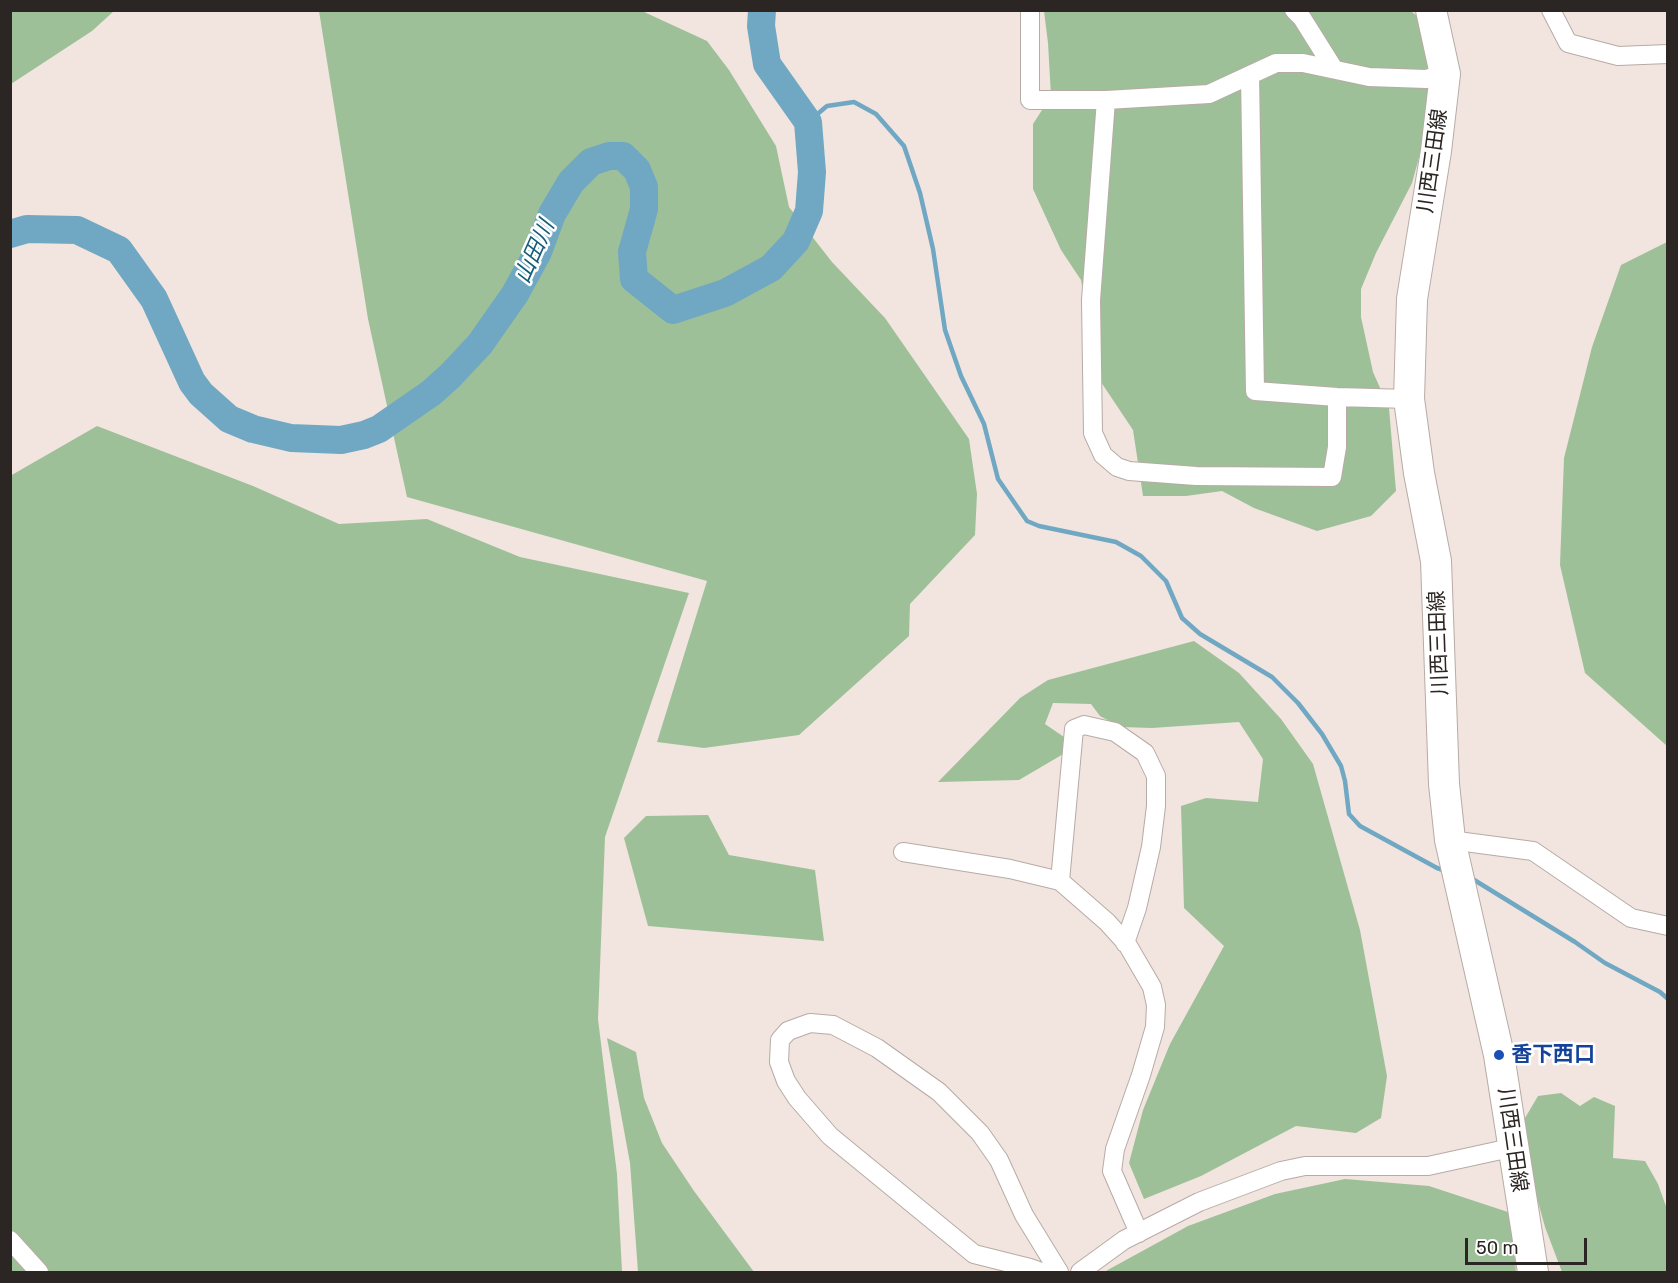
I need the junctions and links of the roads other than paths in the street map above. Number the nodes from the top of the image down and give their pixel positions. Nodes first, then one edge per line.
1 (1030, 10) edge
2 (1294, 10) edge
3 (1431, 10) edge
4 (1551, 10) edge
5 (1668, 54) edge
6 (1334, 69) junction
7 (1445, 74) junction
8 (1250, 75) junction
9 (1106, 100) junction
10 (1337, 397) junction
11 (1409, 399) junction
12 (903, 852) dead end
13 (1455, 860) junction
14 (1060, 881) junction
15 (1668, 926) edge
16 (1125, 943) junction
17 (1515, 1147) junction
18 (1139, 1233) junction
19 (10, 1240) edge
20 (39, 1272) edge
21 (1041, 1272) edge
22 (1059, 1272) edge
23 (1080, 1272) edge
24 (1533, 1272) edge

1 - 9 street
2 - 6 street
3 - 7 main road, 川西三田線
4 - 5 street
6 - 7 street
6 - 8 street
7 - 11 main road, 川西三田線
8 - 9 street
8 - 10 street
9 - 10 street
10 - 11 street
11 - 13 main road, 川西三田線
12 - 14 street
13 - 15 street
13 - 17 main road, 川西三田線
14 - 16 street
14 - 16 street
16 - 18 street
17 - 18 street
17 - 24 main road, 川西三田線
18 - 23 street
19 - 20 street
21 - 22 street

